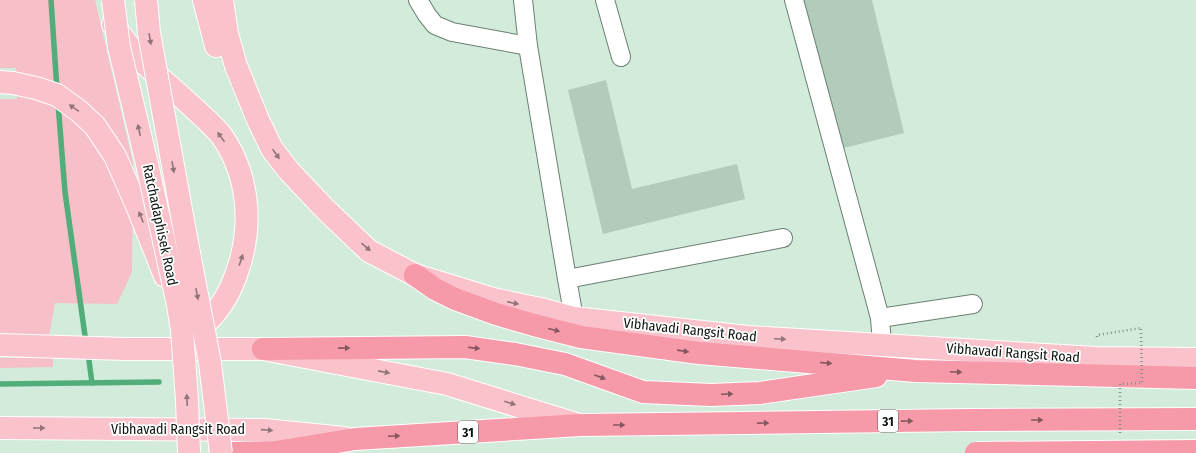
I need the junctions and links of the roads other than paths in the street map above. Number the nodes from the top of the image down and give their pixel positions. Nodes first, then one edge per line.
1 (104, 0) edge
2 (113, 0) edge
3 (146, 0) edge
4 (204, 0) edge
5 (222, 0) edge
6 (418, 0) edge
7 (523, 0) edge
8 (605, 0) edge
9 (794, 0) edge
10 (528, 46) junction
11 (621, 57) dead end
12 (0, 82) edge
13 (258, 120) junction
14 (783, 238) dead end
15 (415, 275) junction
16 (567, 279) junction
17 (973, 304) dead end
18 (178, 305) junction
19 (574, 318) junction
20 (880, 318) junction
21 (882, 344) junction
22 (9, 345) edge
23 (163, 349) junction
24 (263, 349) junction
25 (1196, 359) edge
26 (916, 370) junction
27 (1196, 378) edge
28 (1196, 418) edge
29 (580, 425) junction
30 (0, 428) edge
31 (355, 438) junction
32 (1196, 451) edge
33 (189, 453) edge
34 (221, 453) edge
35 (227, 453) edge
36 (976, 453) edge

23 -> 1 main road
18 -> 2 main road, Ratchadaphisek Road, bridge
3 -> 34 main road, Ratchadaphisek Road, bridge
4 - 13 main road
5 - 13 main road
6 - 10 street
7 - 10 street
8 - 11 street
9 - 20 street
10 - 16 street
18 -> 12 main road, bridge
13 -> 15 main road, Vibhavadi Rangsit Road
14 - 16 street
15 -> 19 main road, Vibhavadi Rangsit Road
15 -> 26 highway
16 - 19 street
17 - 20 street
33 -> 18 main road, Ratchadaphisek Road, bridge
19 -> 21 main road, Vibhavadi Rangsit Road
20 - 21 street
21 - 25 main road, Vibhavadi Rangsit Road
22 - 23 main road
23 - 24 main road
24 -> 26 highway
24 -> 29 main road
26 -> 27 highway
29 -> 28 highway, Vibhavadi Rangsit Road / 31
31 -> 29 highway, Vibhavadi Rangsit Road / 31
30 -> 31 main road, Vibhavadi Rangsit Road / 31
31 - 35 highway, Vibhavadi Rangsit Road / 31
32 - 36 highway, bridge

